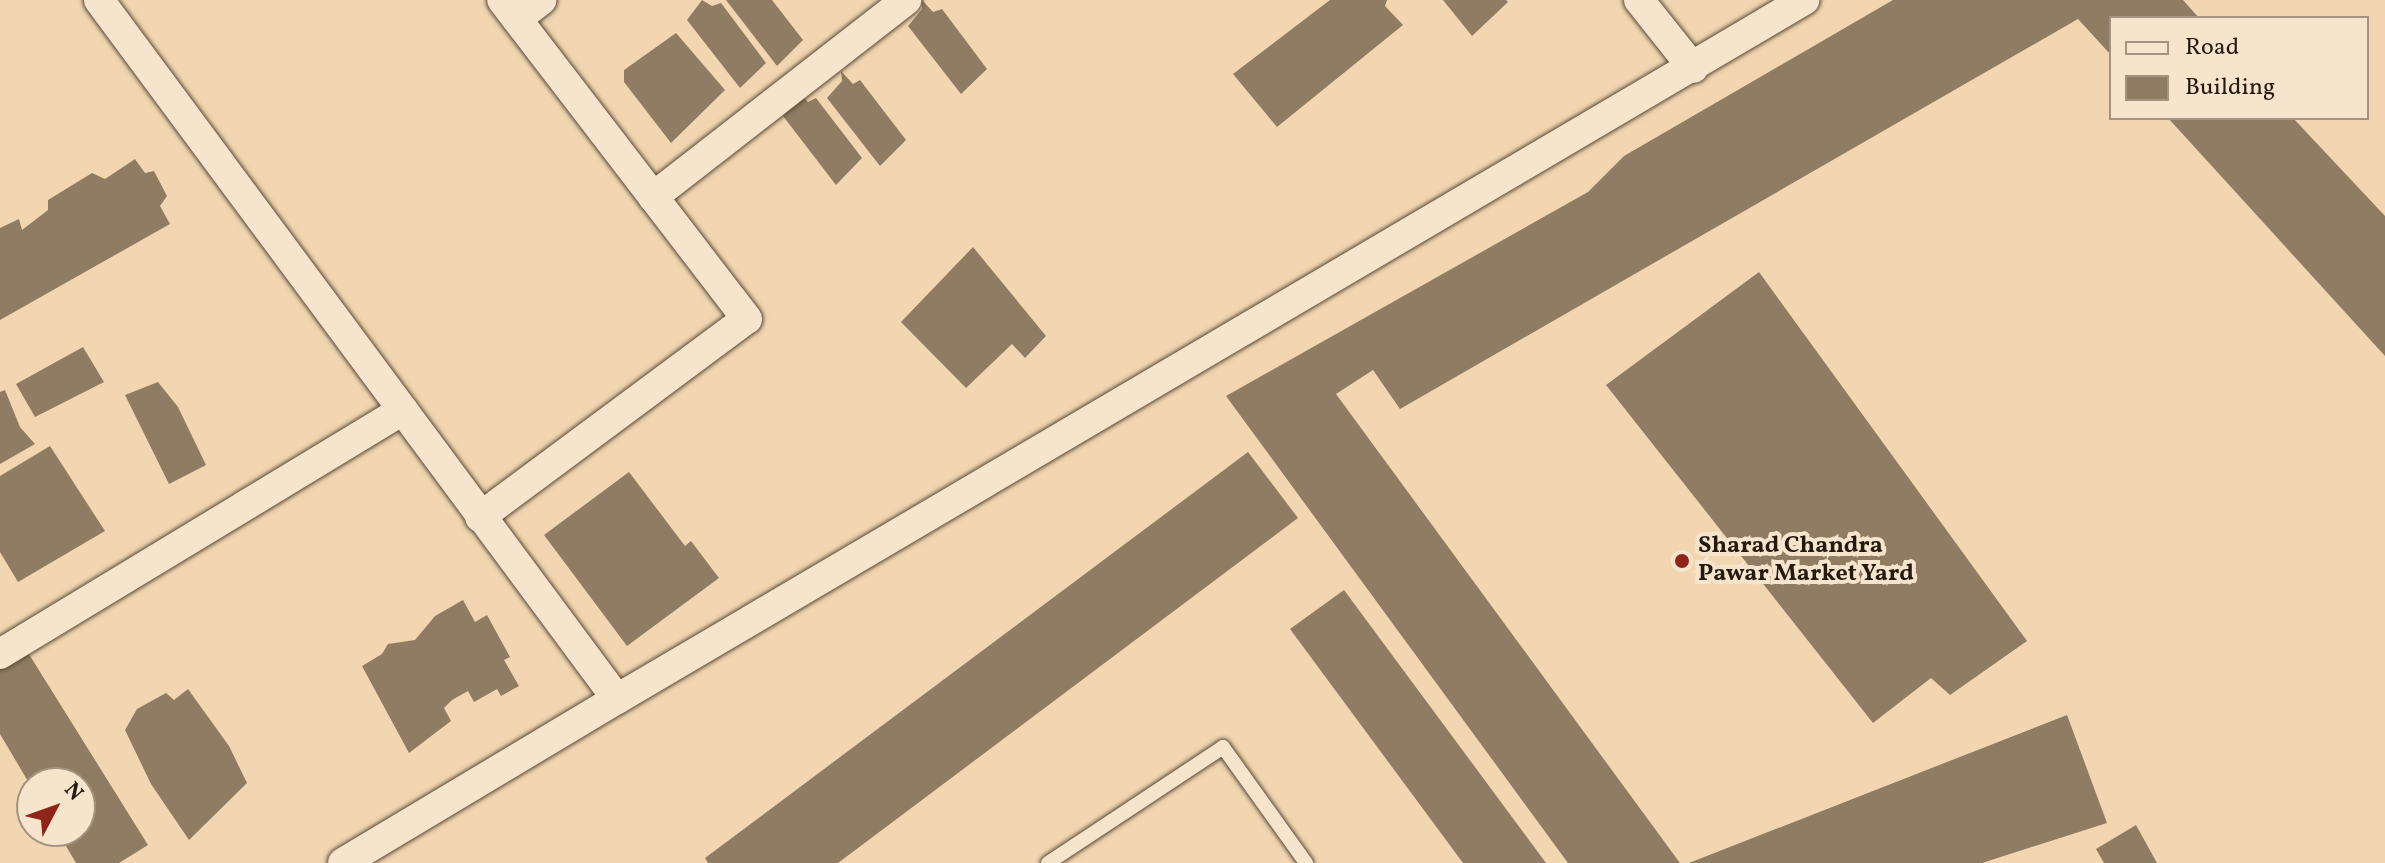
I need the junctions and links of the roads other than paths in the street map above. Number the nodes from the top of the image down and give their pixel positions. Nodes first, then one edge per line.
1 (541, 0) edge
2 (906, 0) edge
3 (1639, 0) edge
4 (1804, 0) edge
5 (108, 3) edge
6 (510, 10) edge
7 (1693, 68) junction
8 (653, 197) junction
9 (403, 410) junction
10 (480, 517) junction
11 (0, 654) edge
12 (617, 699) junction
13 (343, 863) edge
14 (1048, 863) edge
15 (1306, 863) edge

1 - 6 street
2 - 8 street
3 - 7 street
4 - 7 street
5 - 9 street
6 - 8 street
7 - 12 street
8 - 10 street
9 - 10 street
9 - 11 street
10 - 12 street
12 - 13 street
14 - 15 lane

